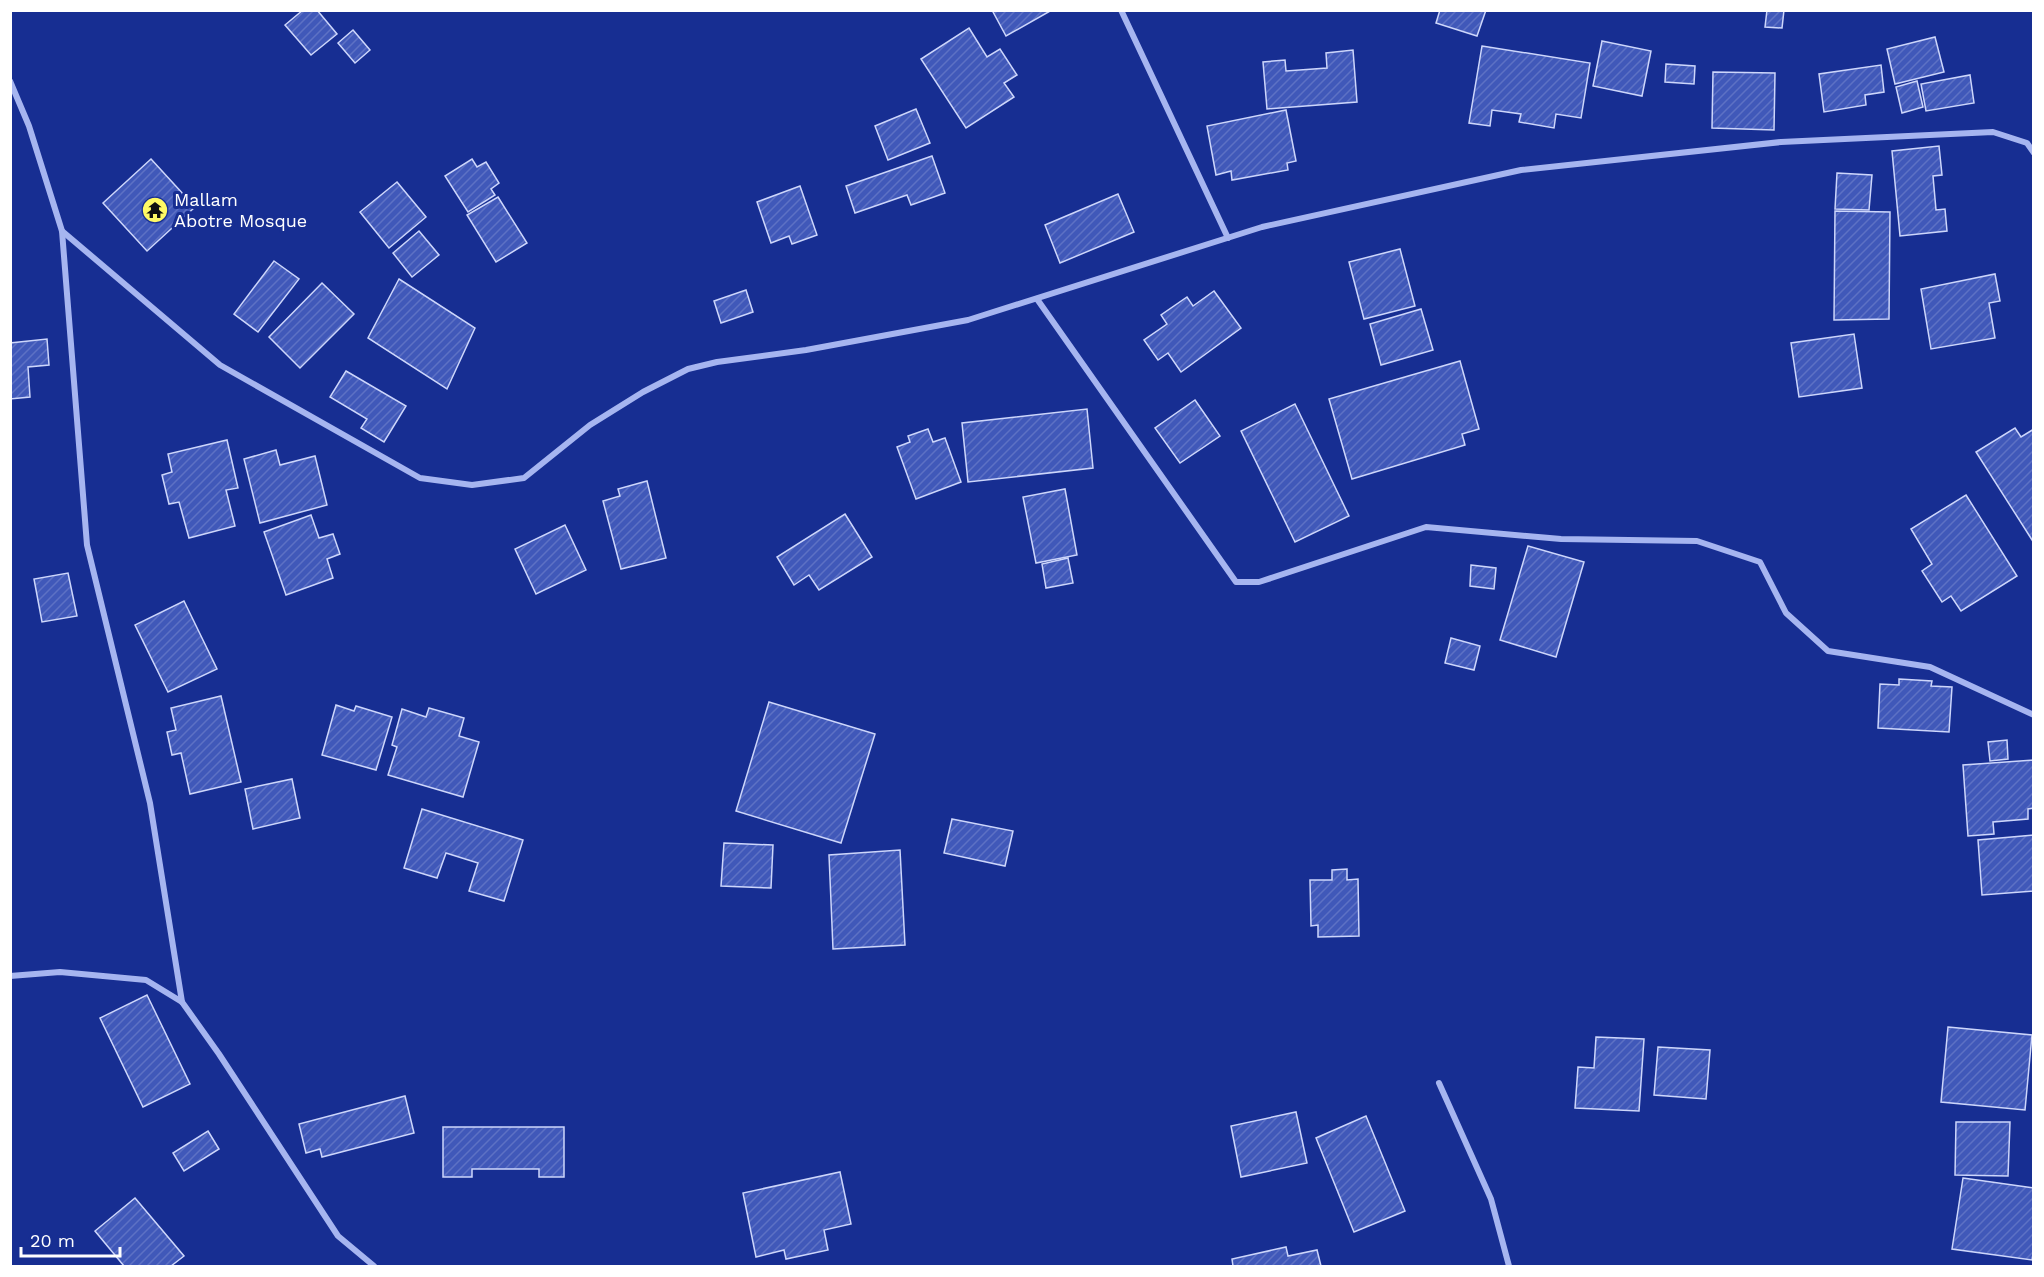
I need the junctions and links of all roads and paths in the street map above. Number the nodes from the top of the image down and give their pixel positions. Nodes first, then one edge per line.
1 (1121, 10) edge
2 (10, 81) edge
3 (2034, 153) edge
4 (62, 231) junction
5 (1228, 238) junction
6 (1037, 299) junction
7 (2034, 715) edge
8 (10, 976) edge
9 (182, 1002) junction
10 (1439, 1083) dead end
11 (374, 1266) edge
12 (1509, 1266) edge

1 - 5 street
2 - 4 street
3 - 5 street
4 - 6 street
4 - 9 street
5 - 6 street
6 - 7 street
8 - 9 street
9 - 11 street
10 - 12 street

